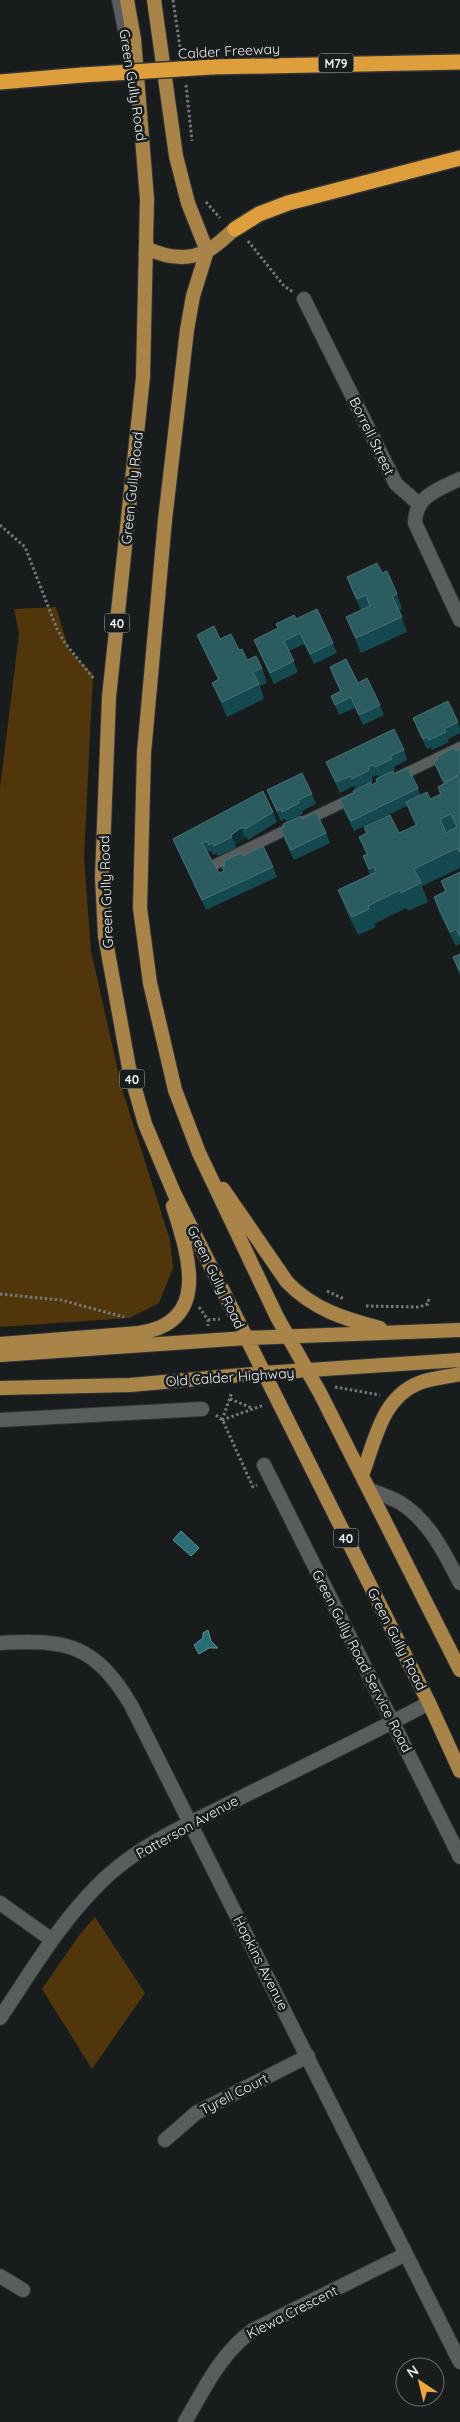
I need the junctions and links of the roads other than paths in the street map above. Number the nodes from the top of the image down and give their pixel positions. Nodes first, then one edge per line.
1 (119, 0) edge
2 (127, 0) edge
3 (154, 0) edge
4 (460, 62) edge
5 (0, 82) edge
6 (142, 138) junction
7 (460, 158) edge
8 (240, 234) joint
9 (146, 248) junction
10 (207, 251) junction
11 (304, 299) road end
12 (460, 479) edge
13 (419, 504) junction
14 (460, 620) edge
15 (460, 747) edge
16 (390, 780) edge
17 (364, 793) edge
18 (216, 864) edge
19 (199, 1153) junction
20 (159, 1156) junction
21 (460, 1330) edge
22 (398, 1332) junction
23 (287, 1337) junction
24 (246, 1338) junction
25 (0, 1344) edge
26 (0, 1355) edge
27 (460, 1360) edge
28 (307, 1371) junction
29 (264, 1373) junction
30 (460, 1374) edge
31 (0, 1388) edge
32 (202, 1409) dead end
33 (0, 1420) edge
34 (264, 1465) dead end
35 (362, 1475) junction
36 (370, 1490) junction
37 (460, 1583) edge
38 (0, 1643) edge
39 (460, 1670) edge
40 (429, 1703) junction
41 (393, 1721) junction
42 (460, 1771) edge
43 (190, 1823) junction
44 (460, 1857) edge
45 (0, 1903) edge
46 (52, 1940) junction
47 (0, 2018) edge
48 (308, 2056) junction
49 (165, 2140) dead end
50 (406, 2254) junction
51 (0, 2276) edge
52 (23, 2290) dead end
53 (460, 2362) edge
54 (185, 2422) edge

1 - 6 street, Green Gully Road
2 - 6 main road
3 - 10 main road
4 - 5 highway, Calder Freeway / M79, bridge
6 - 9 main road, Green Gully Road
7 - 8 highway
8 - 10 main road
9 - 10 main road
9 - 20 main road, Green Gully Road / 40
10 - 19 main road
11 - 13 street, Borrell Street
12 - 13 street
13 - 14 street
15 - 16 lane
17 - 18 lane
19 - 22 main road
19 - 23 main road
20 - 24 main road, Green Gully Road / 40
20 - 25 main road
21 - 22 main road
22 - 23 main road
23 - 24 main road
23 - 28 main road
24 - 26 main road
24 - 29 main road, Green Gully Road / 40
27 - 28 main road, Old Calder Highway
28 - 29 main road, Old Calder Highway
28 - 35 main road
29 - 31 main road, Old Calder Highway
29 - 40 main road, Green Gully Road / 40
30 - 35 main road
32 - 33 street
34 - 41 street, Green Gully Road Service Road
35 - 36 main road
36 - 37 street
36 - 39 main road
38 - 43 street, Hopkins Avenue
40 - 41 street, Patterson Avenue
40 - 42 main road, Green Gully Road / 40
41 - 43 street, Patterson Avenue
41 - 44 street, Green Gully Road Service Road
43 - 46 street, Patterson Avenue
43 - 48 street, Hopkins Avenue
45 - 46 street
46 - 47 street, Patterson Avenue
48 - 49 street, Tyrell Court
48 - 50 street, Hopkins Avenue
50 - 53 street, Hopkins Avenue
50 - 54 street, Kiewa Crescent
51 - 52 street

